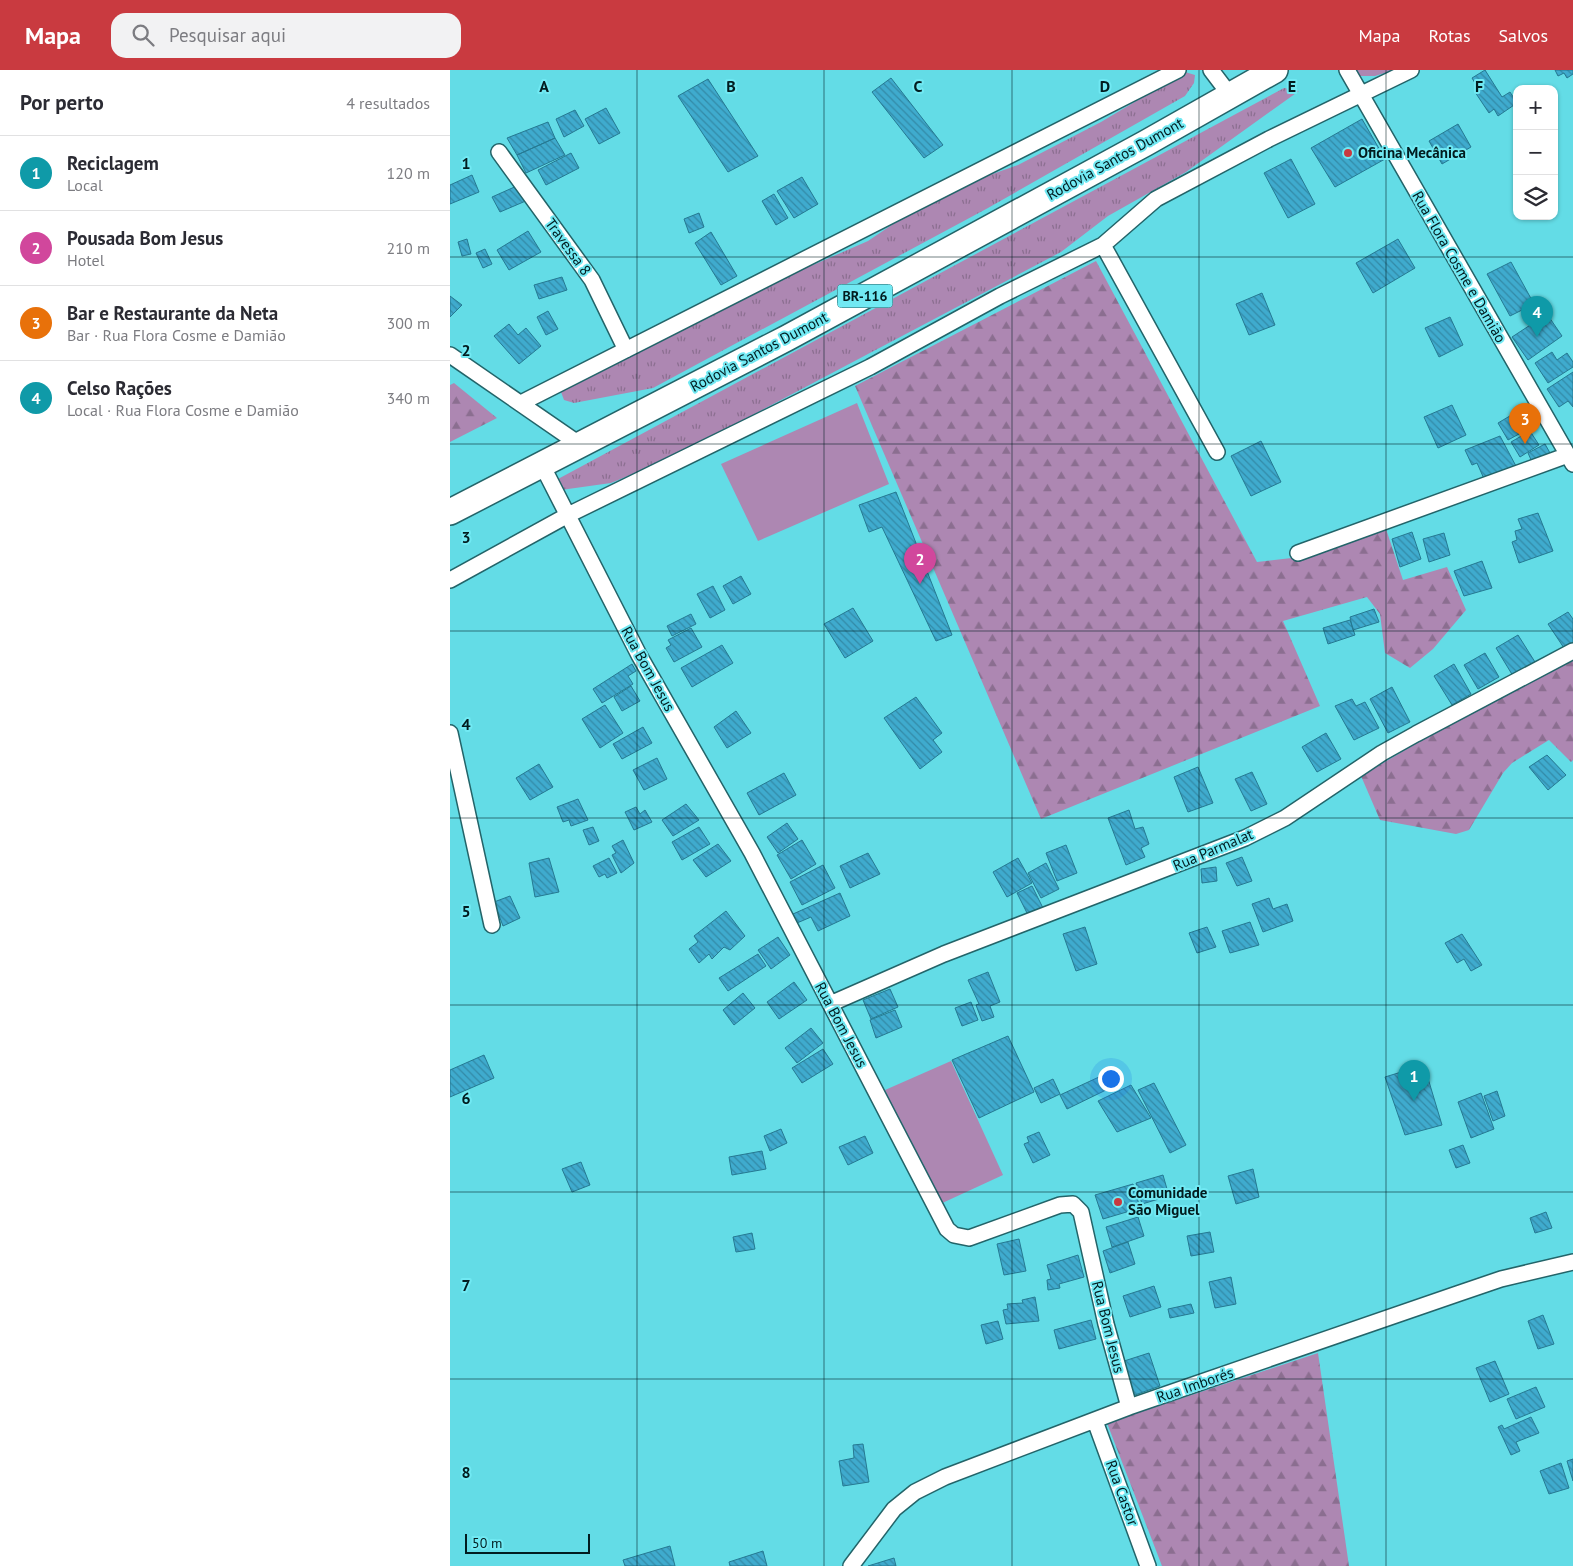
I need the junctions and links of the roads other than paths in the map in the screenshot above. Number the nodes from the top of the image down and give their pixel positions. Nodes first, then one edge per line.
1 (1178, 70) edge
2 (1211, 70) edge
3 (1275, 70) edge
4 (1347, 70) edge
5 (1411, 70) edge
6 (1360, 94) junction
7 (1230, 95) junction
8 (498, 152) dead end
9 (1102, 245) junction
10 (626, 350) junction
11 (450, 355) edge
12 (521, 403) junction
13 (579, 444) junction
14 (1217, 452) dead end
15 (1570, 460) edge
16 (541, 463) junction
17 (450, 512) edge
18 (568, 515) junction
19 (1298, 553) dead end
20 (450, 580) edge
21 (1573, 651) edge
22 (450, 733) edge
23 (492, 925) dead end
24 (830, 1004) junction
25 (1573, 1262) edge
26 (1129, 1407) junction
27 (1095, 1421) junction
28 (851, 1566) edge
29 (1148, 1566) edge

1 - 10 street
2 - 7 street
3 - 7 highway, Rodovia Santos Dumont / BR-116
4 - 6 street, Rua Flora Cosme e Damião
5 - 6 street
6 - 9 street
6 - 15 street, Rua Flora Cosme e Damião
7 - 13 highway, Rodovia Santos Dumont / BR-116
8 - 10 street, Travessa 8
9 - 14 street
9 - 18 street
10 - 12 street
11 - 12 street
12 - 13 street
13 - 16 highway, Rodovia Santos Dumont / BR-116
15 - 19 street
16 - 17 highway, Rodovia Santos Dumont / BR-116
16 - 18 street, Rua Bom Jesus
18 - 20 street
18 - 24 street, Rua Bom Jesus
21 - 24 street, Rua Parmalat
22 - 23 street
24 - 26 street, Rua Bom Jesus
25 - 26 street, Rua Imborés
26 - 27 street, Rua Imborés
27 - 28 street, Rua Imborés
27 - 29 street, Rua Castor

